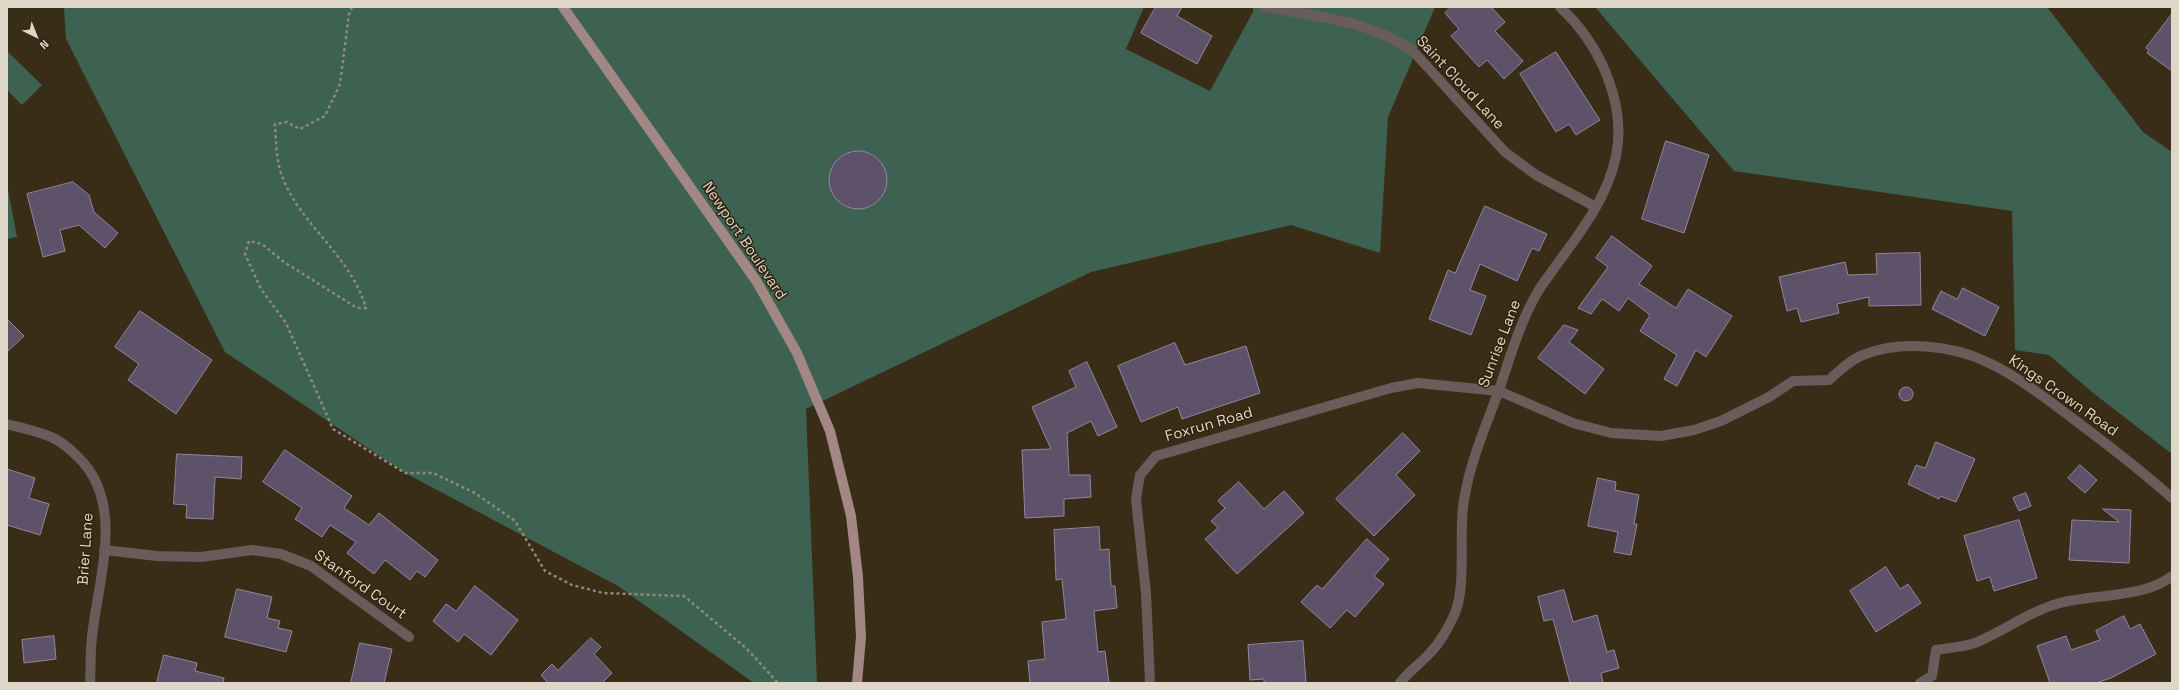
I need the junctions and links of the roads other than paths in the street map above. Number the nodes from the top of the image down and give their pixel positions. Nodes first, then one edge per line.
1 (563, 7) edge
2 (1264, 7) edge
3 (1560, 7) edge
4 (1596, 207) junction
5 (1498, 391) junction
6 (7, 424) edge
7 (2172, 498) edge
8 (104, 550) junction
9 (2172, 576) edge
10 (409, 637) dead end
11 (90, 683) edge
12 (857, 683) edge
13 (1150, 683) edge
14 (1400, 683) edge
15 (1920, 683) edge

1 - 12 main road, Newport Boulevard
2 - 4 street, Saint Cloud Lane
3 - 4 street, Sunrise Lane
4 - 5 street, Sunrise Lane
5 - 7 street, Kings Crown Road
5 - 13 street, Foxrun Road
5 - 14 street, Sunrise Lane
6 - 8 street, Brier Lane
8 - 10 street, Stanford Court
8 - 11 street, Brier Lane
9 - 15 street

